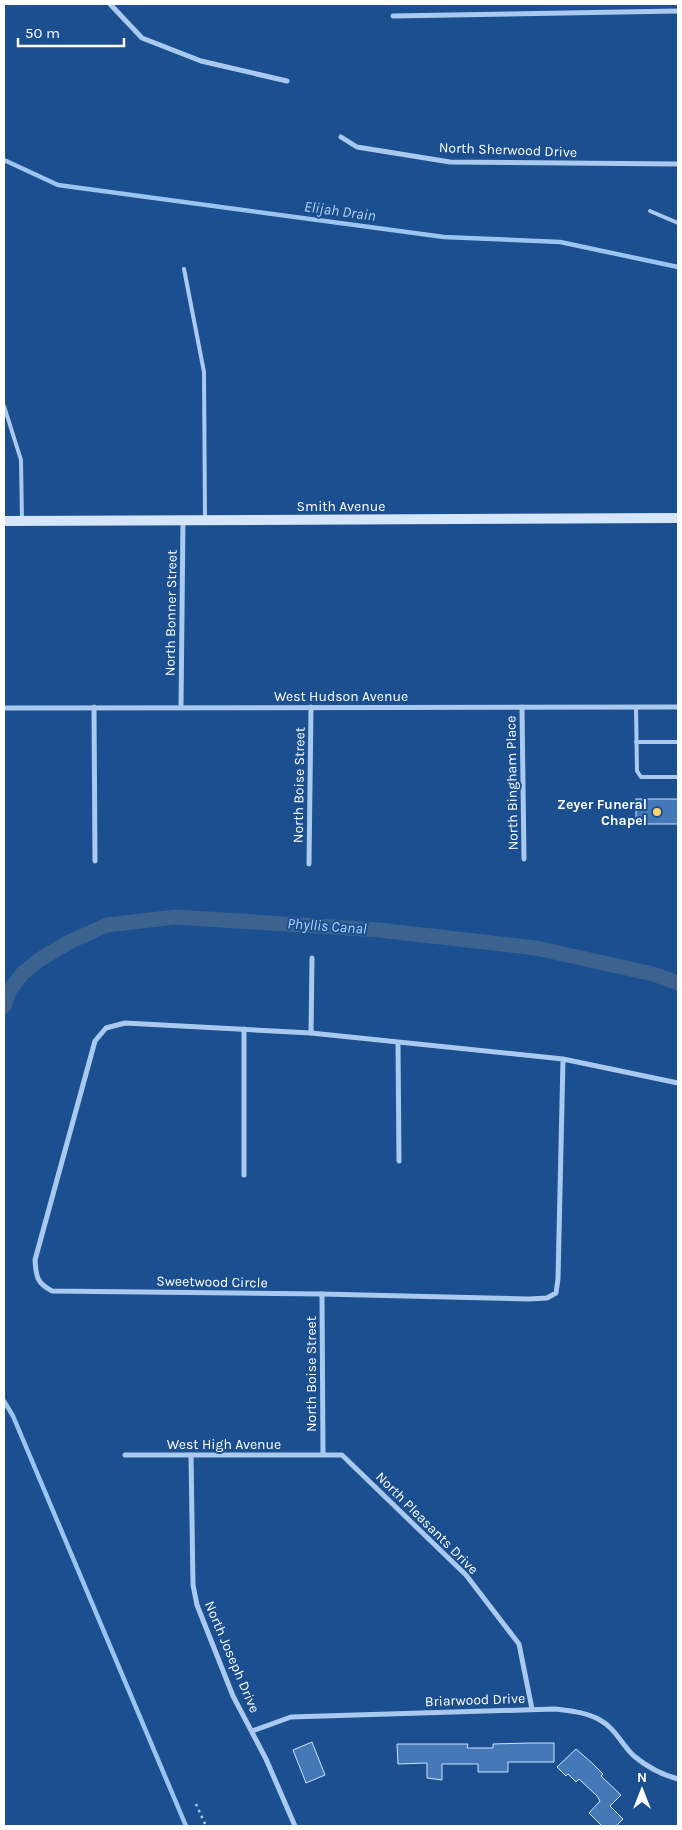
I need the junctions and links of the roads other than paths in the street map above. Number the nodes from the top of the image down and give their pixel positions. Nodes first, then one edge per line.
1 (110, 4) edge
2 (678, 11) edge
3 (393, 16) dead end
4 (287, 81) dead end
5 (341, 137) dead end
6 (678, 164) edge
7 (650, 211) dead end
8 (678, 223) edge
9 (184, 269) dead end
10 (4, 406) edge
11 (678, 518) edge
12 (183, 520) junction
13 (205, 520) junction
14 (4, 521) edge
15 (22, 521) junction
16 (678, 706) edge
17 (94, 707) junction
18 (181, 707) junction
19 (311, 707) junction
20 (522, 707) junction
21 (636, 707) junction
22 (4, 708) edge
23 (636, 742) junction
24 (678, 742) edge
25 (678, 777) edge
26 (524, 859) dead end
27 (95, 861) dead end
28 (309, 864) dead end
29 (312, 958) dead end
30 (244, 1029) junction
31 (311, 1033) junction
32 (398, 1043) junction
33 (563, 1059) junction
34 (678, 1083) edge
35 (399, 1161) dead end
36 (244, 1175) dead end
37 (322, 1294) junction
38 (323, 1454) junction
39 (125, 1455) dead end
40 (191, 1455) junction
41 (532, 1709) junction
42 (252, 1731) junction
43 (678, 1780) edge
44 (295, 1826) edge

1 - 4 street
2 - 3 street
5 - 6 street, North Sherwood Drive
7 - 8 lane
9 - 13 lane
10 - 15 lane
11 - 13 street, Smith Avenue
12 - 13 street, Smith Avenue
12 - 15 street, Smith Avenue
12 - 18 street, North Bonner Street
14 - 15 street, Smith Avenue
16 - 21 street, West Hudson Avenue
17 - 18 street, West Hudson Avenue
17 - 22 street, West Hudson Avenue
17 - 27 street
18 - 19 street, West Hudson Avenue
19 - 20 street, West Hudson Avenue
19 - 28 street, North Boise Street
20 - 21 street, West Hudson Avenue
20 - 26 street, North Bingham Place
21 - 23 lane
23 - 24 lane
23 - 25 lane
29 - 31 street
30 - 31 street, Sweetwood Circle
30 - 36 street
30 - 37 street, Sweetwood Circle
31 - 32 street, Sweetwood Circle
32 - 33 street, Sweetwood Circle
32 - 35 street
33 - 34 street, Sweetwood Circle
33 - 37 street, Sweetwood Circle
37 - 38 street, North Boise Street
38 - 40 street, West High Avenue
38 - 41 street, North Pleasants Drive
39 - 40 street, West High Avenue
40 - 42 street, North Joseph Drive
41 - 42 street, Briarwood Drive
41 - 43 street, Briarwood Drive
42 - 44 street, North Joseph Drive

